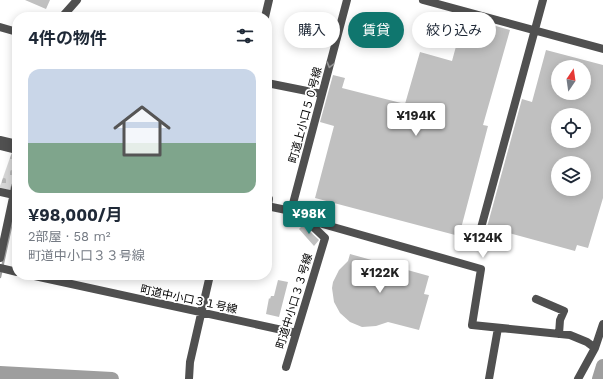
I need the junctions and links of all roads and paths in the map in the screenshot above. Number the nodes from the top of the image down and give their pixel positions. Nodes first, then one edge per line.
1 (77, 0) edge
2 (269, 0) edge
3 (348, 0) edge
4 (423, 0) edge
5 (543, 0) edge
6 (66, 12) edge
7 (266, 12) edge
8 (0, 27) edge
9 (534, 30) junction
10 (12, 31) edge
11 (603, 48) edge
12 (272, 84) edge
13 (322, 94) junction
14 (0, 140) edge
15 (12, 143) edge
16 (0, 146) edge
17 (12, 149) edge
18 (0, 192) edge
19 (12, 195) edge
20 (12, 204) edge
21 (272, 205) edge
22 (291, 211) junction
23 (305, 219) junction
24 (478, 239) dead end
25 (0, 258) edge
26 (0, 268) edge
27 (12, 271) edge
28 (53, 280) edge
29 (209, 280) edge
30 (536, 299) dead end
31 (202, 313) junction
32 (603, 324) edge
33 (498, 328) junction
34 (296, 333) junction
35 (559, 334) junction
36 (595, 348) junction
37 (286, 367) dead end
38 (189, 375) edge
39 (489, 379) edge
40 (578, 379) edge

1 - 6 street
2 - 7 street
3 -> 13 street, 町道上小口５０号線
4 - 9 street
5 - 9 street
8 - 10 street
9 - 11 street
9 - 24 street
12 - 13 street
13 - 22 street, 町道上小口５０号線
14 - 15 street
16 - 17 street
18 - 19 street
20 - 25 street
21 - 22 street
22 - 23 street, 町道中小口３３号線
23 - 33 street
23 - 34 street, 町道中小口３３号線
26 - 27 street
28 - 31 street, 町道中小口３１号線
29 - 31 street
30 - 35 street
31 - 34 street, 町道中小口３１号線
31 - 38 street
32 - 36 street
33 - 35 street
33 - 39 street
34 - 37 street, 町道中小口３３号線
35 - 36 street
36 - 40 street

